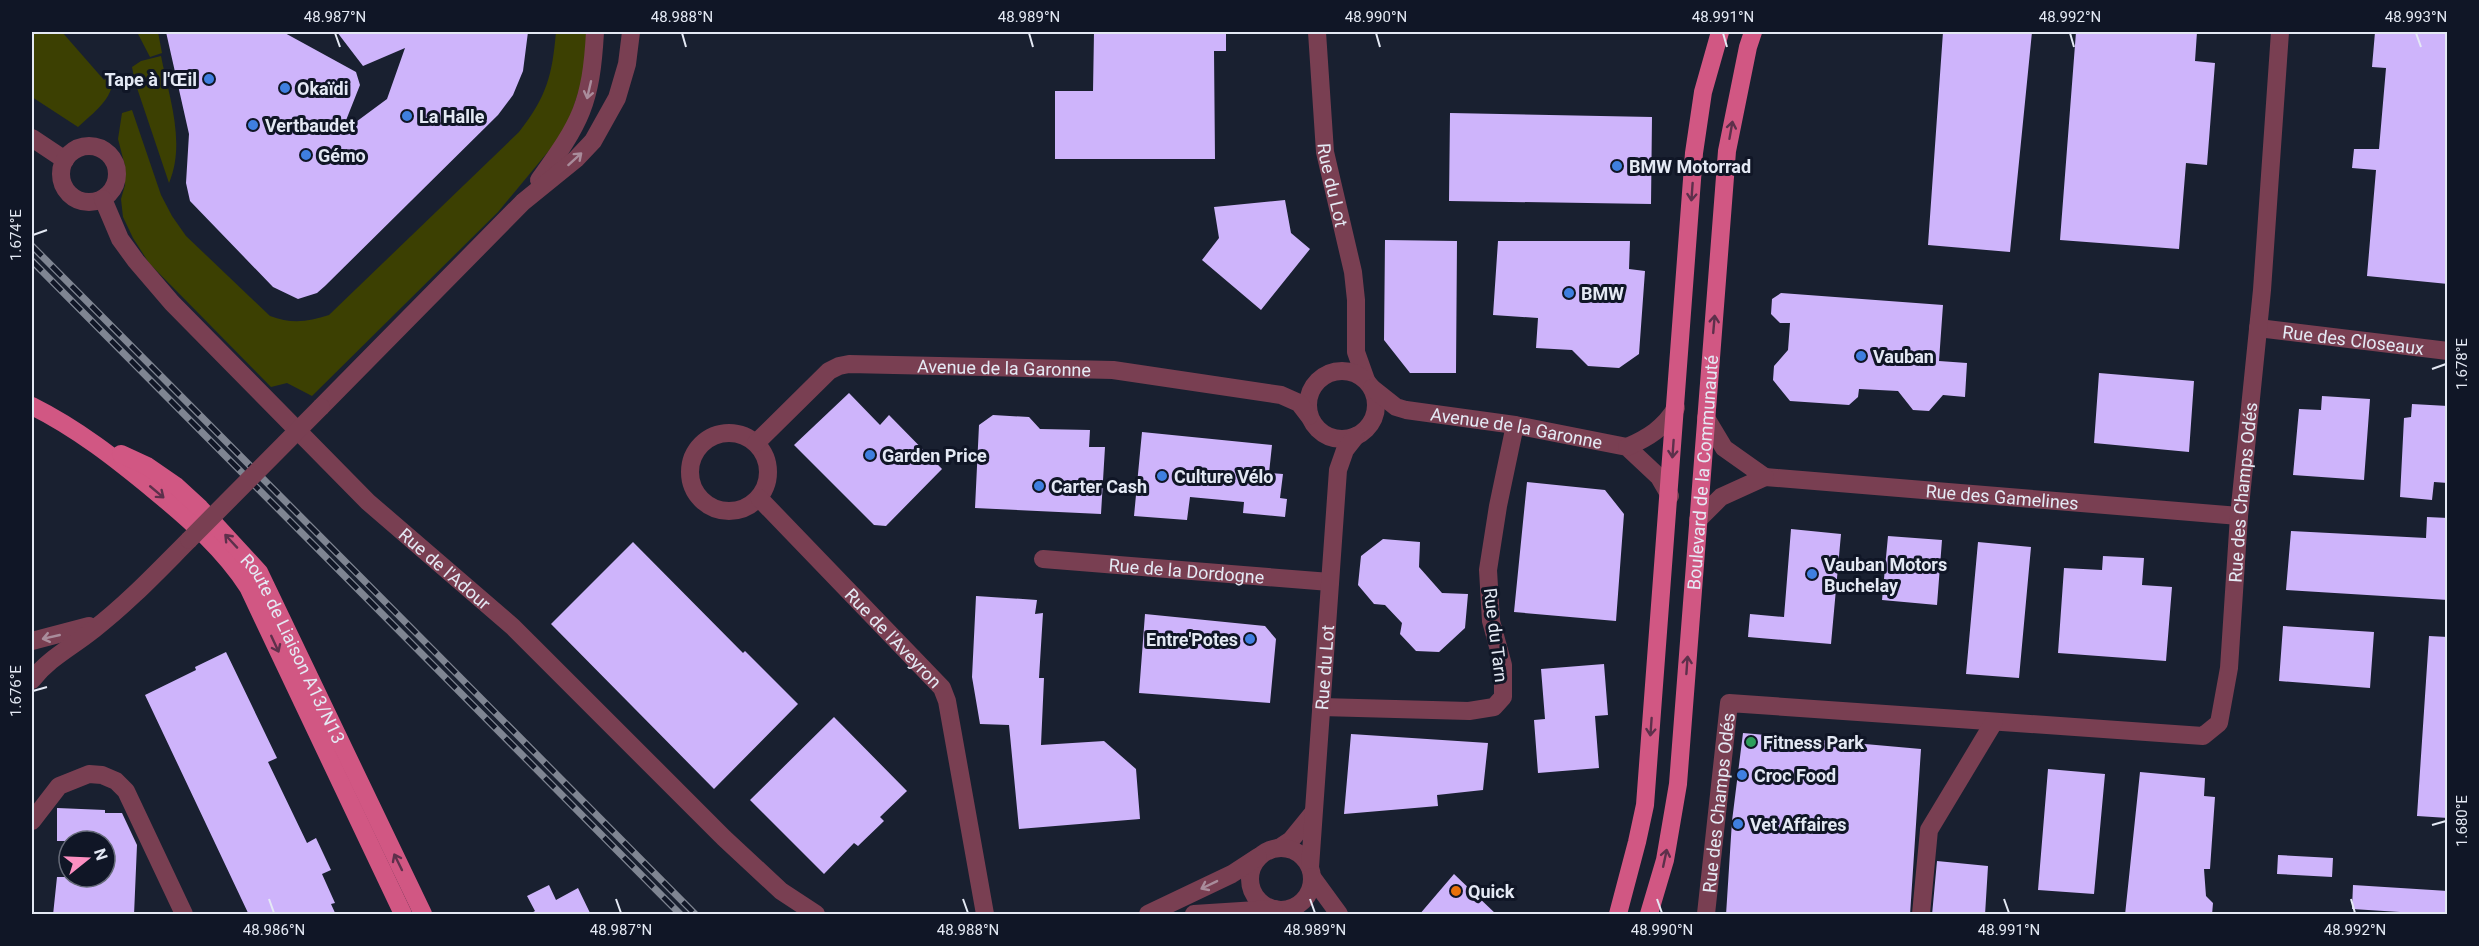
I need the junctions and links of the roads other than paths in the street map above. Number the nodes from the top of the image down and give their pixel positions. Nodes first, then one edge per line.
1 (595, 32) edge
2 (631, 32) edge
3 (1317, 32) edge
4 (1720, 32) edge
5 (1753, 32) edge
6 (2280, 32) edge
7 (32, 138) edge
8 (65, 160) junction
9 (103, 199) junction
10 (523, 202) junction
11 (2258, 328) junction
12 (1355, 338) junction
13 (2448, 351) edge
14 (1322, 378) junction
15 (1369, 384) junction
16 (1281, 395) junction
17 (32, 406) edge
18 (1676, 408) junction
19 (1406, 410) junction
20 (1309, 416) junction
21 (1706, 418) junction
22 (1371, 423) junction
23 (1515, 425) junction
24 (1326, 435) junction
25 (1356, 436) junction
26 (95, 442) junction
27 (756, 443) junction
28 (1627, 447) junction
29 (1338, 470) junction
30 (1765, 477) junction
31 (1670, 496) junction
32 (759, 498) junction
33 (2239, 516) junction
34 (1698, 520) junction
35 (1043, 559) dead end
36 (1330, 582) junction
37 (109, 617) junction
38 (32, 641) edge
39 (32, 680) edge
40 (1321, 707) junction
41 (1994, 722) junction
42 (1313, 813) junction
43 (32, 820) edge
44 (1279, 848) junction
45 (1260, 856) junction
46 (1311, 872) junction
47 (1280, 909) junction
48 (184, 915) edge
49 (403, 915) edge
50 (423, 915) edge
51 (816, 915) edge
52 (985, 915) edge
53 (1148, 915) edge
54 (1194, 915) edge
55 (1308, 915) edge
56 (1340, 915) edge
57 (1618, 915) edge
58 (1649, 915) edge
59 (1706, 915) edge
60 (1921, 915) edge

1 -> 10 street
10 -> 2 street
3 - 12 street, Rue du Lot
4 -> 18 main road, Boulevard de la Communauté
21 -> 5 main road, Boulevard de la Communauté
6 - 11 street, Rue des Champs Odés
7 - 8 street
8 - 9 street
8 - 9 street
9 - 51 street, Rue de l'Adour
10 - 37 street, bridge
11 - 13 street, Rue des Closeaux
11 - 33 street, Rue des Champs Odés
12 - 14 street
12 - 15 street, Rue du Lot
14 - 15 street
14 - 16 street
14 - 20 street
15 - 19 street
15 - 22 street
16 - 20 street
16 - 27 street, Avenue de la Garonne
17 - 26 main road, Route de Liaison A13/N13
18 - 28 street
18 -> 31 main road, Boulevard de la Communauté
19 - 22 street
19 - 23 street, Avenue de la Garonne
20 - 24 street
21 - 30 street
21 - 34 main road, Boulevard de la Communauté
22 - 25 street
23 - 28 street, Avenue de la Garonne
23 - 40 street, Rue du Tarn
24 - 25 street
24 - 29 street
25 - 29 street
26 -> 49 main road, Route de Liaison A13/N13
50 -> 26 main road, Route de Liaison A13/N13
27 - 32 street
27 - 32 street
28 - 31 street
29 - 36 street, Rue du Lot
30 - 33 street, Rue des Gamelines
30 - 34 street, Rue des Gamelines
31 -> 57 main road, Boulevard de la Communauté
32 - 52 street, Rue de l'Aveyron
33 - 41 street, Rue des Champs Odés
58 -> 34 main road, Boulevard de la Communauté
35 - 36 street, Rue de la Dordogne
36 - 40 street, Rue du Lot
37 -> 38 street
37 - 39 street
40 - 42 street, Rue du Lot
41 - 59 street, Rue des Champs Odés
41 - 60 street
42 - 44 street
42 - 46 street, Rue du Lot
43 - 48 street
44 - 45 street
44 - 46 street
45 - 47 street
45 -> 53 street
46 - 47 street
46 - 56 street
47 - 54 street
47 - 55 street

